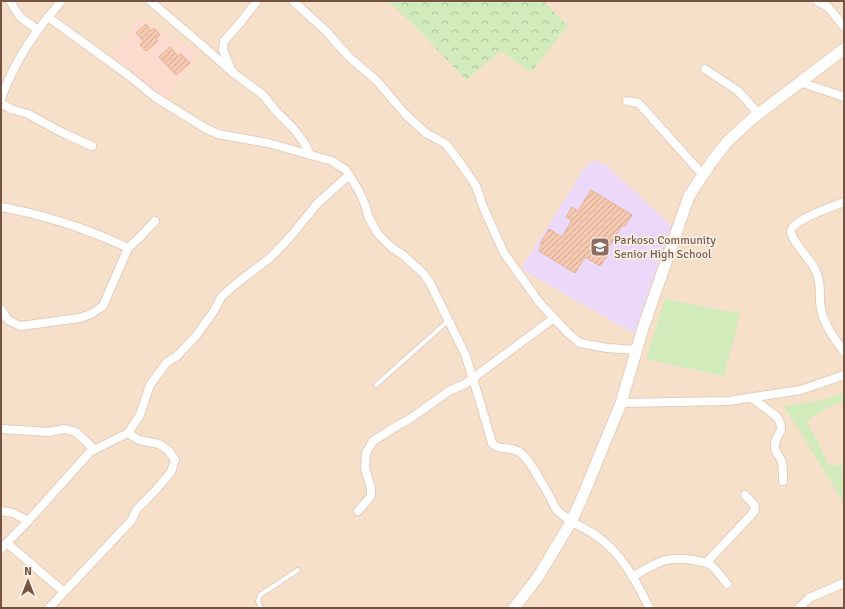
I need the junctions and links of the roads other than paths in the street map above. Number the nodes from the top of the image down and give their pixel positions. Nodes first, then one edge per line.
1 (10, 1) edge
2 (61, 1) edge
3 (150, 1) edge
4 (257, 1) edge
5 (293, 1) edge
6 (817, 1) edge
7 (48, 17) junction
8 (844, 28) edge
9 (38, 30) junction
10 (844, 49) edge
11 (705, 69) dead end
12 (232, 72) junction
13 (800, 82) junction
14 (844, 97) edge
15 (1, 98) edge
16 (627, 101) dead end
17 (1, 103) edge
18 (759, 114) junction
19 (92, 146) dead end
20 (310, 155) junction
21 (349, 175) junction
22 (703, 176) junction
23 (844, 202) edge
24 (1, 207) edge
25 (155, 221) dead end
26 (128, 248) junction
27 (1, 310) edge
28 (554, 318) junction
29 (448, 321) junction
30 (636, 350) junction
31 (844, 352) edge
32 (844, 375) edge
33 (473, 378) junction
34 (376, 385) dead end
35 (752, 398) junction
36 (621, 403) junction
37 (1, 429) edge
38 (128, 433) junction
39 (94, 449) junction
40 (783, 481) dead end
41 (745, 495) dead end
42 (1, 510) edge
43 (358, 511) dead end
44 (28, 521) junction
45 (571, 522) junction
46 (4, 546) edge
47 (706, 563) junction
48 (298, 570) dead end
49 (632, 577) junction
50 (727, 584) dead end
51 (844, 584) edge
52 (64, 592) junction
53 (49, 608) edge
54 (261, 608) edge
55 (514, 608) edge
56 (649, 608) edge
57 (799, 608) edge

1 - 9 street
2 - 7 street
3 - 12 street
4 - 12 street
5 - 28 street
6 - 8 street
7 - 9 street
7 - 20 street
9 - 15 street
10 - 13 street
11 - 18 street
12 - 20 street
13 - 14 street
13 - 18 street
16 - 22 street
17 - 19 street
18 - 22 street
20 - 21 street
21 - 29 street
21 - 38 street
22 - 30 street
23 - 31 street
24 - 26 street
25 - 26 street
26 - 27 street
28 - 30 street
28 - 33 street
29 - 33 street
29 - 34 lane
30 - 36 street
32 - 35 street
33 - 43 street
33 - 45 street
35 - 36 street
35 - 40 street
36 - 45 street
37 - 39 street
38 - 39 street
38 - 52 street
39 - 44 street
41 - 47 street
42 - 44 street
44 - 46 street
45 - 49 street
45 - 55 street
46 - 52 street
47 - 49 street
47 - 50 street
48 - 54 lane
49 - 56 street
51 - 57 street
52 - 53 street

